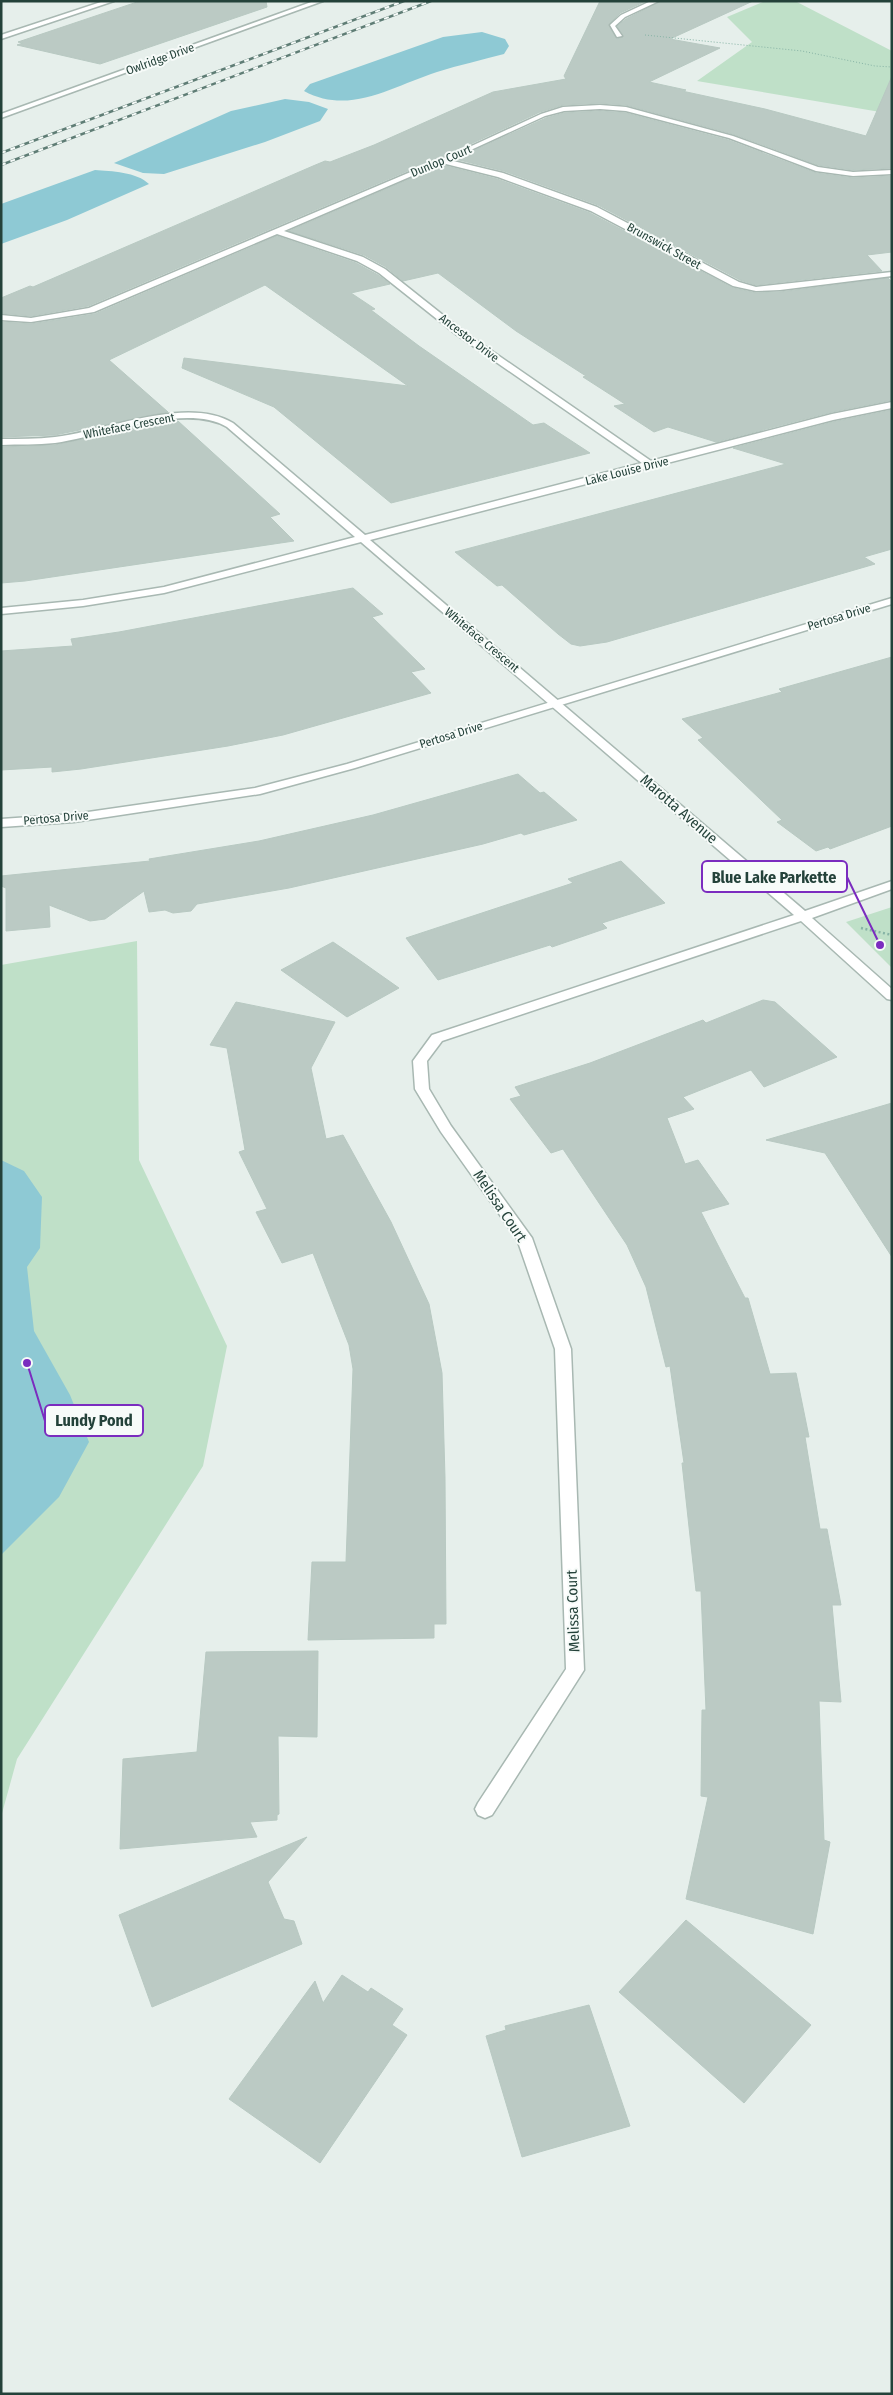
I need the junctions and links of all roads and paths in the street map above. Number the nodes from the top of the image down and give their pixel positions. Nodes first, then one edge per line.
1 (111, 1) edge
2 (320, 1) edge
3 (656, 1) edge
4 (619, 36) joint
5 (1, 37) edge
6 (892, 67) edge
7 (1, 116) edge
8 (442, 161) junction
9 (892, 172) edge
10 (277, 231) junction
11 (892, 274) edge
12 (1, 317) edge
13 (892, 405) edge
14 (1, 442) edge
15 (651, 465) junction
16 (363, 540) junction
17 (892, 601) edge
18 (1, 611) edge
19 (556, 703) junction
20 (1, 823) edge
21 (892, 885) edge
22 (804, 916) junction
23 (892, 996) edge
24 (485, 1809) dead end

1 - 5 street
2 - 7 street, Owlridge Drive
3 - 4 street
4 - 6 path
8 - 9 street, Dunlop Court
8 - 10 street, Dunlop Court
8 - 11 street, Brunswick Street
10 - 12 street, Dunlop Court
10 - 15 street, Ancestor Drive
13 - 15 street, Lake Louise Drive
14 - 16 street, Whiteface Crescent
15 - 16 street, Lake Louise Drive
16 - 18 street
16 - 19 street, Whiteface Crescent
17 - 19 street, Pertosa Drive
19 - 20 street, Pertosa Drive
19 - 22 street, Marotta Avenue
21 - 22 street, Melissa Court
22 - 23 street, Marotta Avenue
22 - 24 street, Melissa Court

